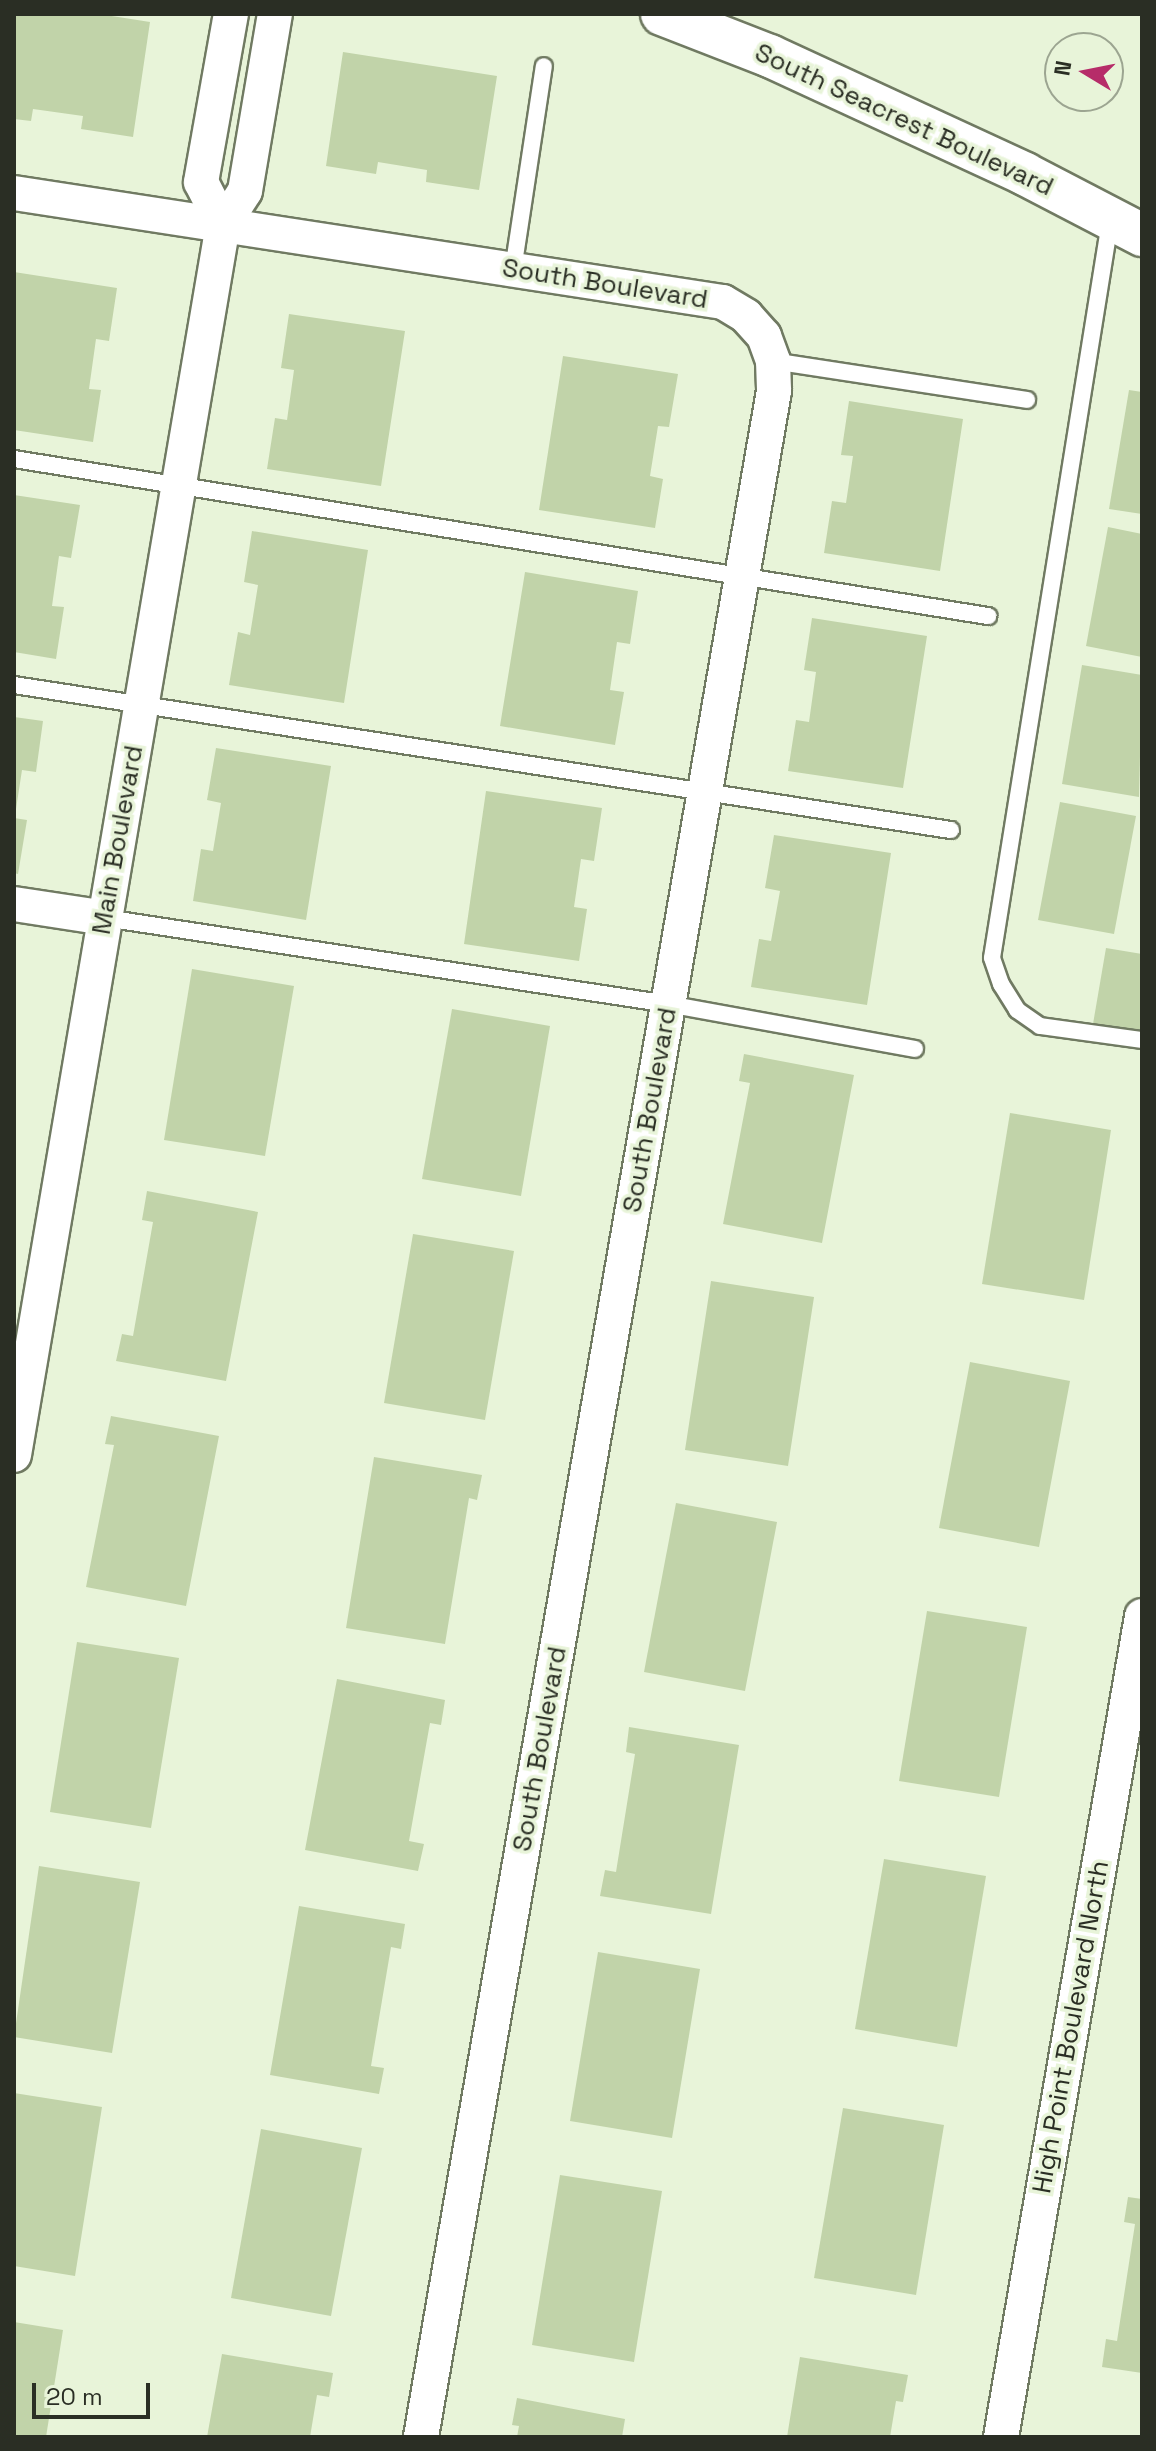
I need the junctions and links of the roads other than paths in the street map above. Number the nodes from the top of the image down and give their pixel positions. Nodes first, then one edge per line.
1 (231, 14) edge
2 (275, 14) edge
3 (662, 14) edge
4 (544, 66) dead end
5 (14, 193) edge
6 (223, 225) junction
7 (1126, 226) edge
8 (513, 270) junction
9 (773, 361) junction
10 (1027, 400) dead end
11 (14, 459) edge
12 (179, 485) junction
13 (742, 576) junction
14 (988, 616) dead end
15 (14, 685) edge
16 (141, 705) junction
17 (706, 790) junction
18 (951, 830) dead end
19 (14, 904) edge
20 (105, 918) junction
21 (668, 1004) junction
22 (1142, 1040) edge
23 (915, 1049) dead end
24 (14, 1455) edge
25 (1142, 1616) edge
26 (421, 2437) edge
27 (1001, 2437) edge

1 - 6 street
2 - 6 street, Main Boulevard
3 - 7 street, South Seacrest Boulevard
4 - 8 lane
5 - 6 street, South Boulevard
6 - 8 street, South Boulevard
6 - 12 street, Main Boulevard
7 - 22 lane
8 - 9 street, South Boulevard
9 - 10 lane
9 - 13 street, South Boulevard
11 - 12 lane
12 - 13 lane
12 - 16 street, Main Boulevard
13 - 14 lane
13 - 17 street, South Boulevard
15 - 16 lane
16 - 17 lane
16 - 20 street, Main Boulevard
17 - 18 lane
17 - 21 street, South Boulevard
19 - 20 street
20 - 21 lane
20 - 24 street, Main Boulevard
21 - 23 lane
21 - 26 street, South Boulevard
25 - 27 street, High Point Boulevard North

